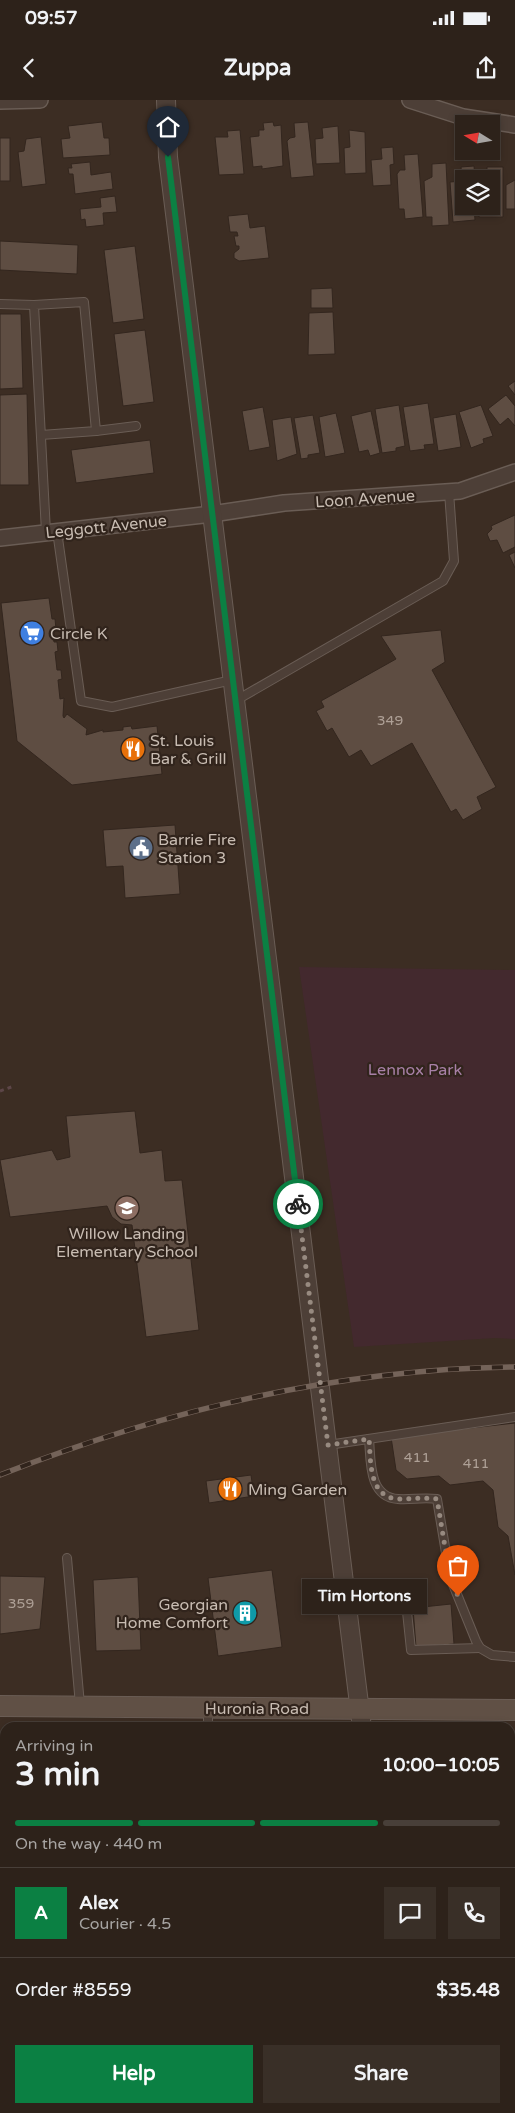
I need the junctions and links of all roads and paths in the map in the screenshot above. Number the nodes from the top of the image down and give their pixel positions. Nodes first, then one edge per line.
1 (40, 100) edge
2 (166, 100) edge
3 (410, 100) edge
4 (0, 101) edge
5 (515, 125) edge
6 (0, 304) edge
7 (34, 305) junction
8 (136, 426) dead end
9 (96, 432) junction
10 (41, 435) junction
11 (515, 472) edge
12 (449, 492) junction
13 (212, 514) junction
14 (52, 532) junction
15 (0, 538) edge
16 (232, 680) junction
17 (235, 701) junction
18 (14, 1086) dead end
19 (0, 1091) edge
20 (515, 1417) edge
21 (369, 1439) junction
22 (328, 1445) junction
23 (67, 1558) dead end
24 (404, 1583) dead end
25 (480, 1648) junction
26 (515, 1657) edge
27 (0, 1706) edge
28 (80, 1707) junction
29 (515, 1710) edge
30 (208, 1718) edge
31 (361, 1718) edge

1 - 4 street
2 - 13 street
3 - 5 street
6 - 7 lane
7 - 9 lane
7 - 10 lane
8 - 9 lane
9 - 10 lane
10 - 14 lane
11 - 12 street, Loon Avenue
12 - 13 street, Loon Avenue
12 - 17 lane
13 - 14 street, Leggott Avenue
13 - 16 street
14 - 15 street, Leggott Avenue
14 - 16 lane
16 - 17 street
17 - 22 street
18 - 19 path
20 - 21 lane
21 - 22 lane
21 - 25 lane
22 - 31 street
23 - 28 lane
24 - 25 lane
25 - 26 lane
27 - 28 main road, Huronia Road
28 - 30 main road, Huronia Road
29 - 31 main road, Huronia Road
30 - 31 main road, Huronia Road

